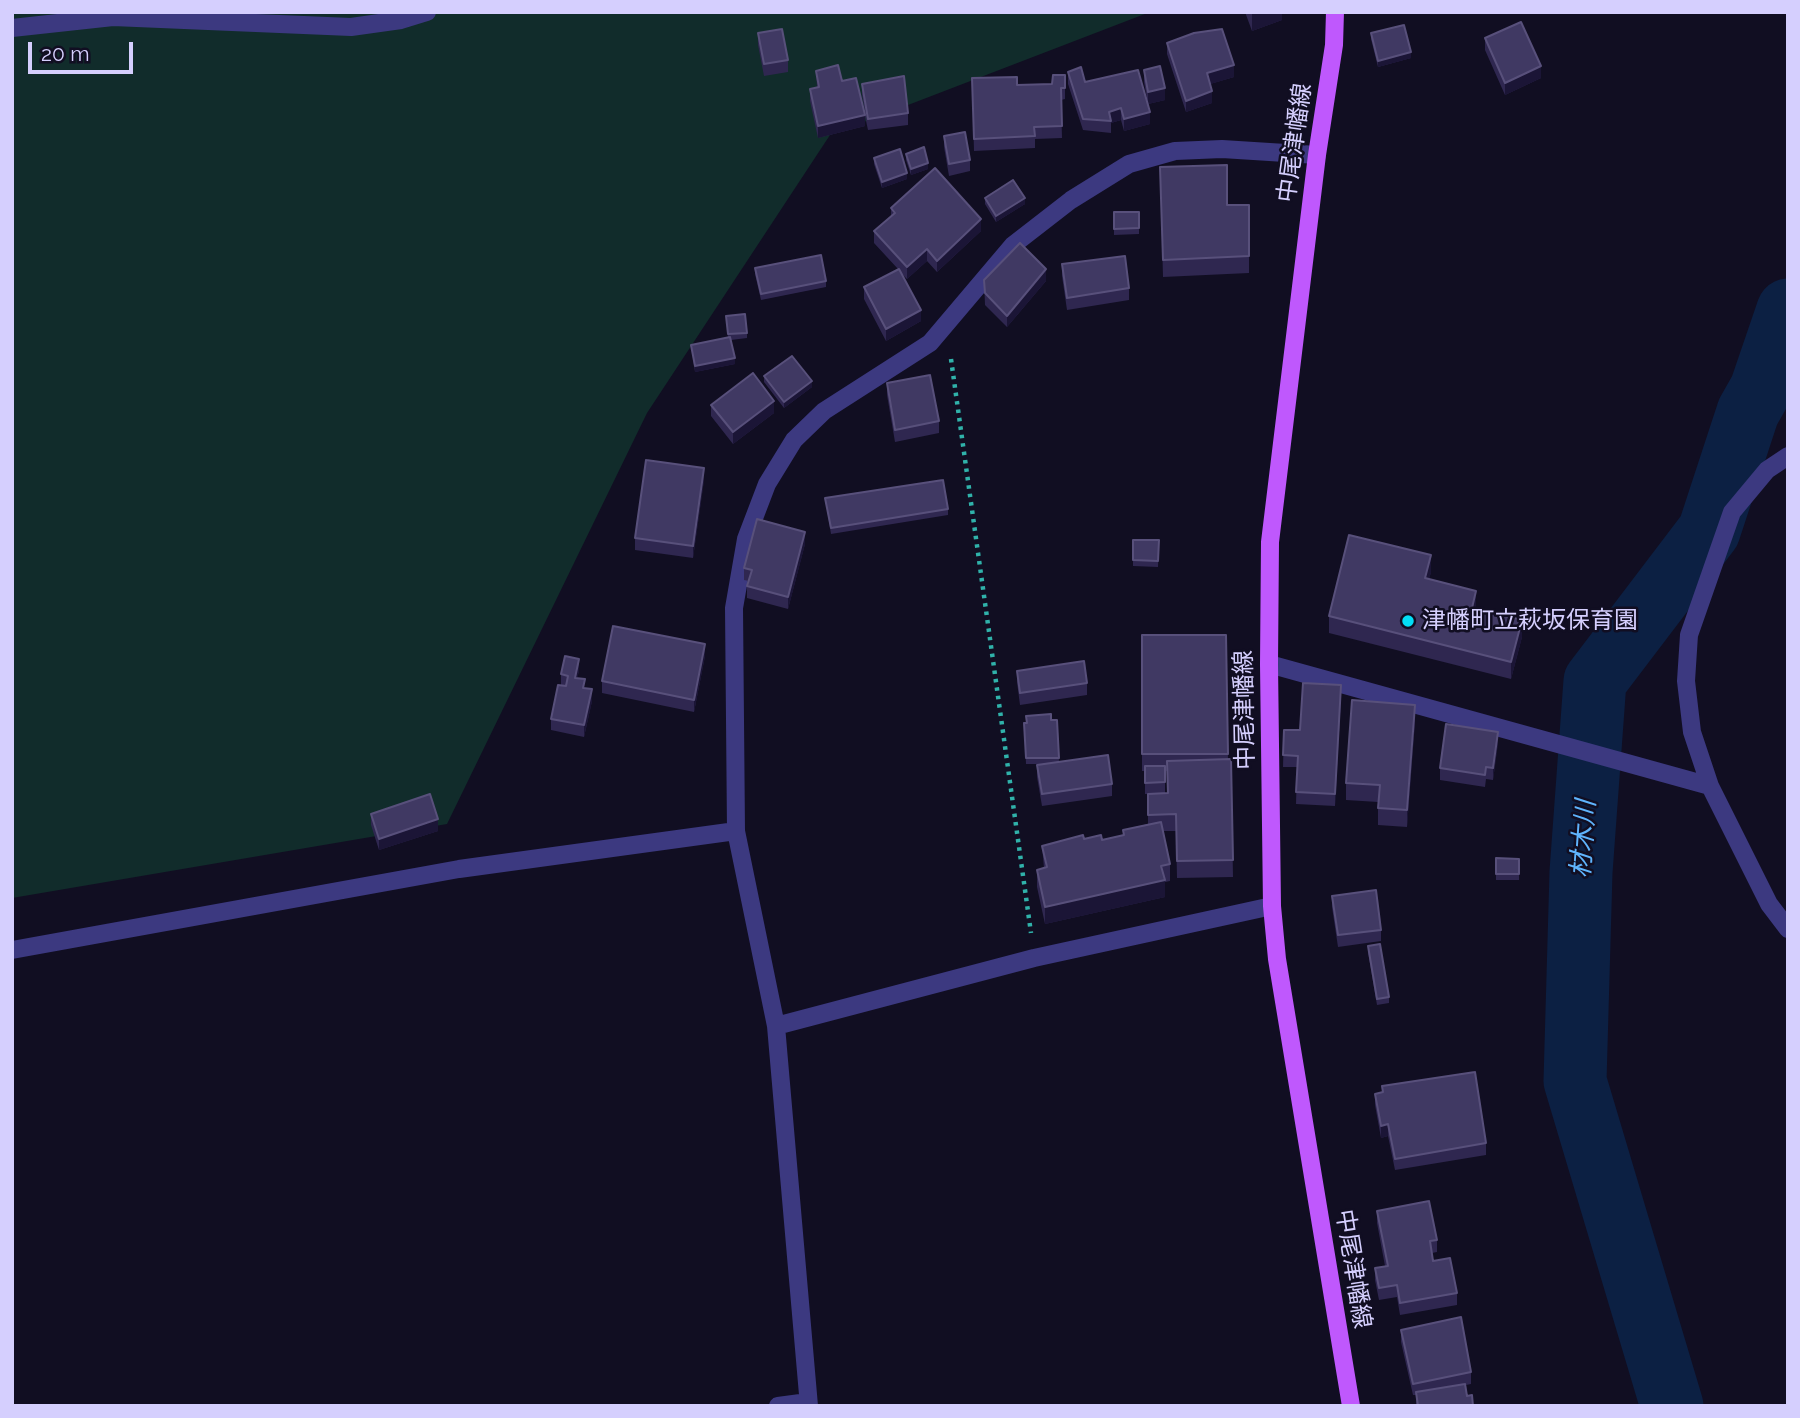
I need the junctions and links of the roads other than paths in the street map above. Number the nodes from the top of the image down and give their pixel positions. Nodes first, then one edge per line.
1 (427, 12) edge
2 (1335, 12) edge
3 (12, 28) edge
4 (1317, 155) junction
5 (1788, 456) edge
6 (1269, 664) junction
7 (1710, 786) junction
8 (736, 831) junction
9 (1272, 906) junction
10 (1788, 929) edge
11 (12, 950) edge
12 (776, 1026) junction
13 (809, 1404) edge
14 (778, 1406) edge
15 (1351, 1406) edge

1 - 3 street
2 - 4 main road, 中尾津幡線
4 - 6 main road, 中尾津幡線
4 - 8 street
5 - 7 street
6 - 7 street
6 - 9 main road, 中尾津幡線
7 - 10 street
8 - 11 street
8 - 12 street
9 - 12 street
9 - 15 main road, 中尾津幡線
12 - 13 street
13 - 14 street

